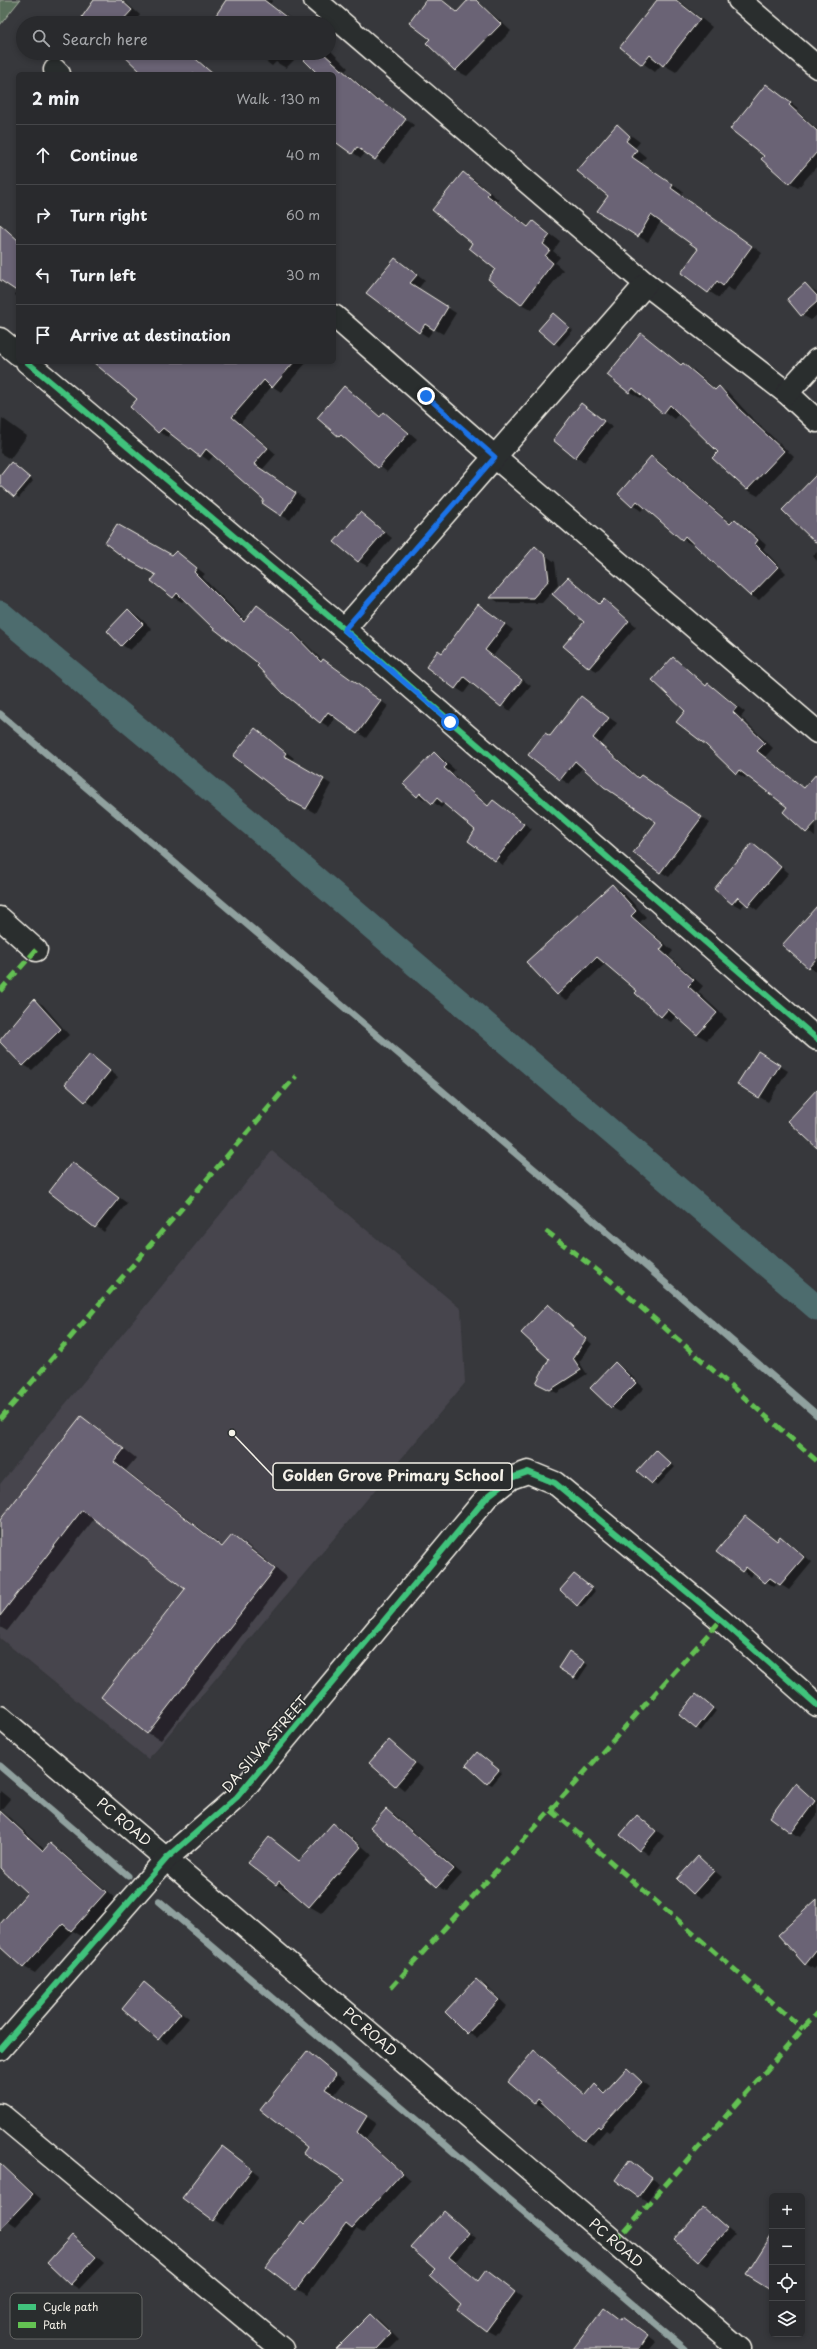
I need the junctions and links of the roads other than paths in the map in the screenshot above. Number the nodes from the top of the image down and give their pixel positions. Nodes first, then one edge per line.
1 (315, 0) edge
2 (739, 0) edge
3 (334, 16) edge
4 (336, 18) edge
5 (817, 67) edge
6 (646, 284) junction
7 (336, 318) edge
8 (0, 339) edge
9 (16, 352) edge
10 (817, 360) edge
11 (29, 364) edge
12 (787, 393) junction
13 (817, 421) edge
14 (495, 457) junction
15 (344, 630) junction
16 (817, 732) edge
17 (0, 918) edge
18 (36, 950) dead end
19 (817, 1039) edge
20 (817, 1705) edge
21 (0, 1717) edge
22 (167, 1858) junction
23 (0, 2049) edge
24 (0, 2114) edge
25 (282, 2349) edge
26 (740, 2349) edge

1 - 3 street
2 - 5 street
4 - 6 street
6 - 12 street
6 - 14 street
7 - 14 street
8 - 9 street
10 - 12 street
11 - 15 street
12 - 13 street
14 - 15 street
14 - 16 street
15 - 19 street
17 - 18 street
20 - 22 street, DA SILVA STREET
21 - 22 street, PC ROAD
22 - 23 street, DA SILVA STREET
22 - 26 street, PC ROAD
24 - 25 street

